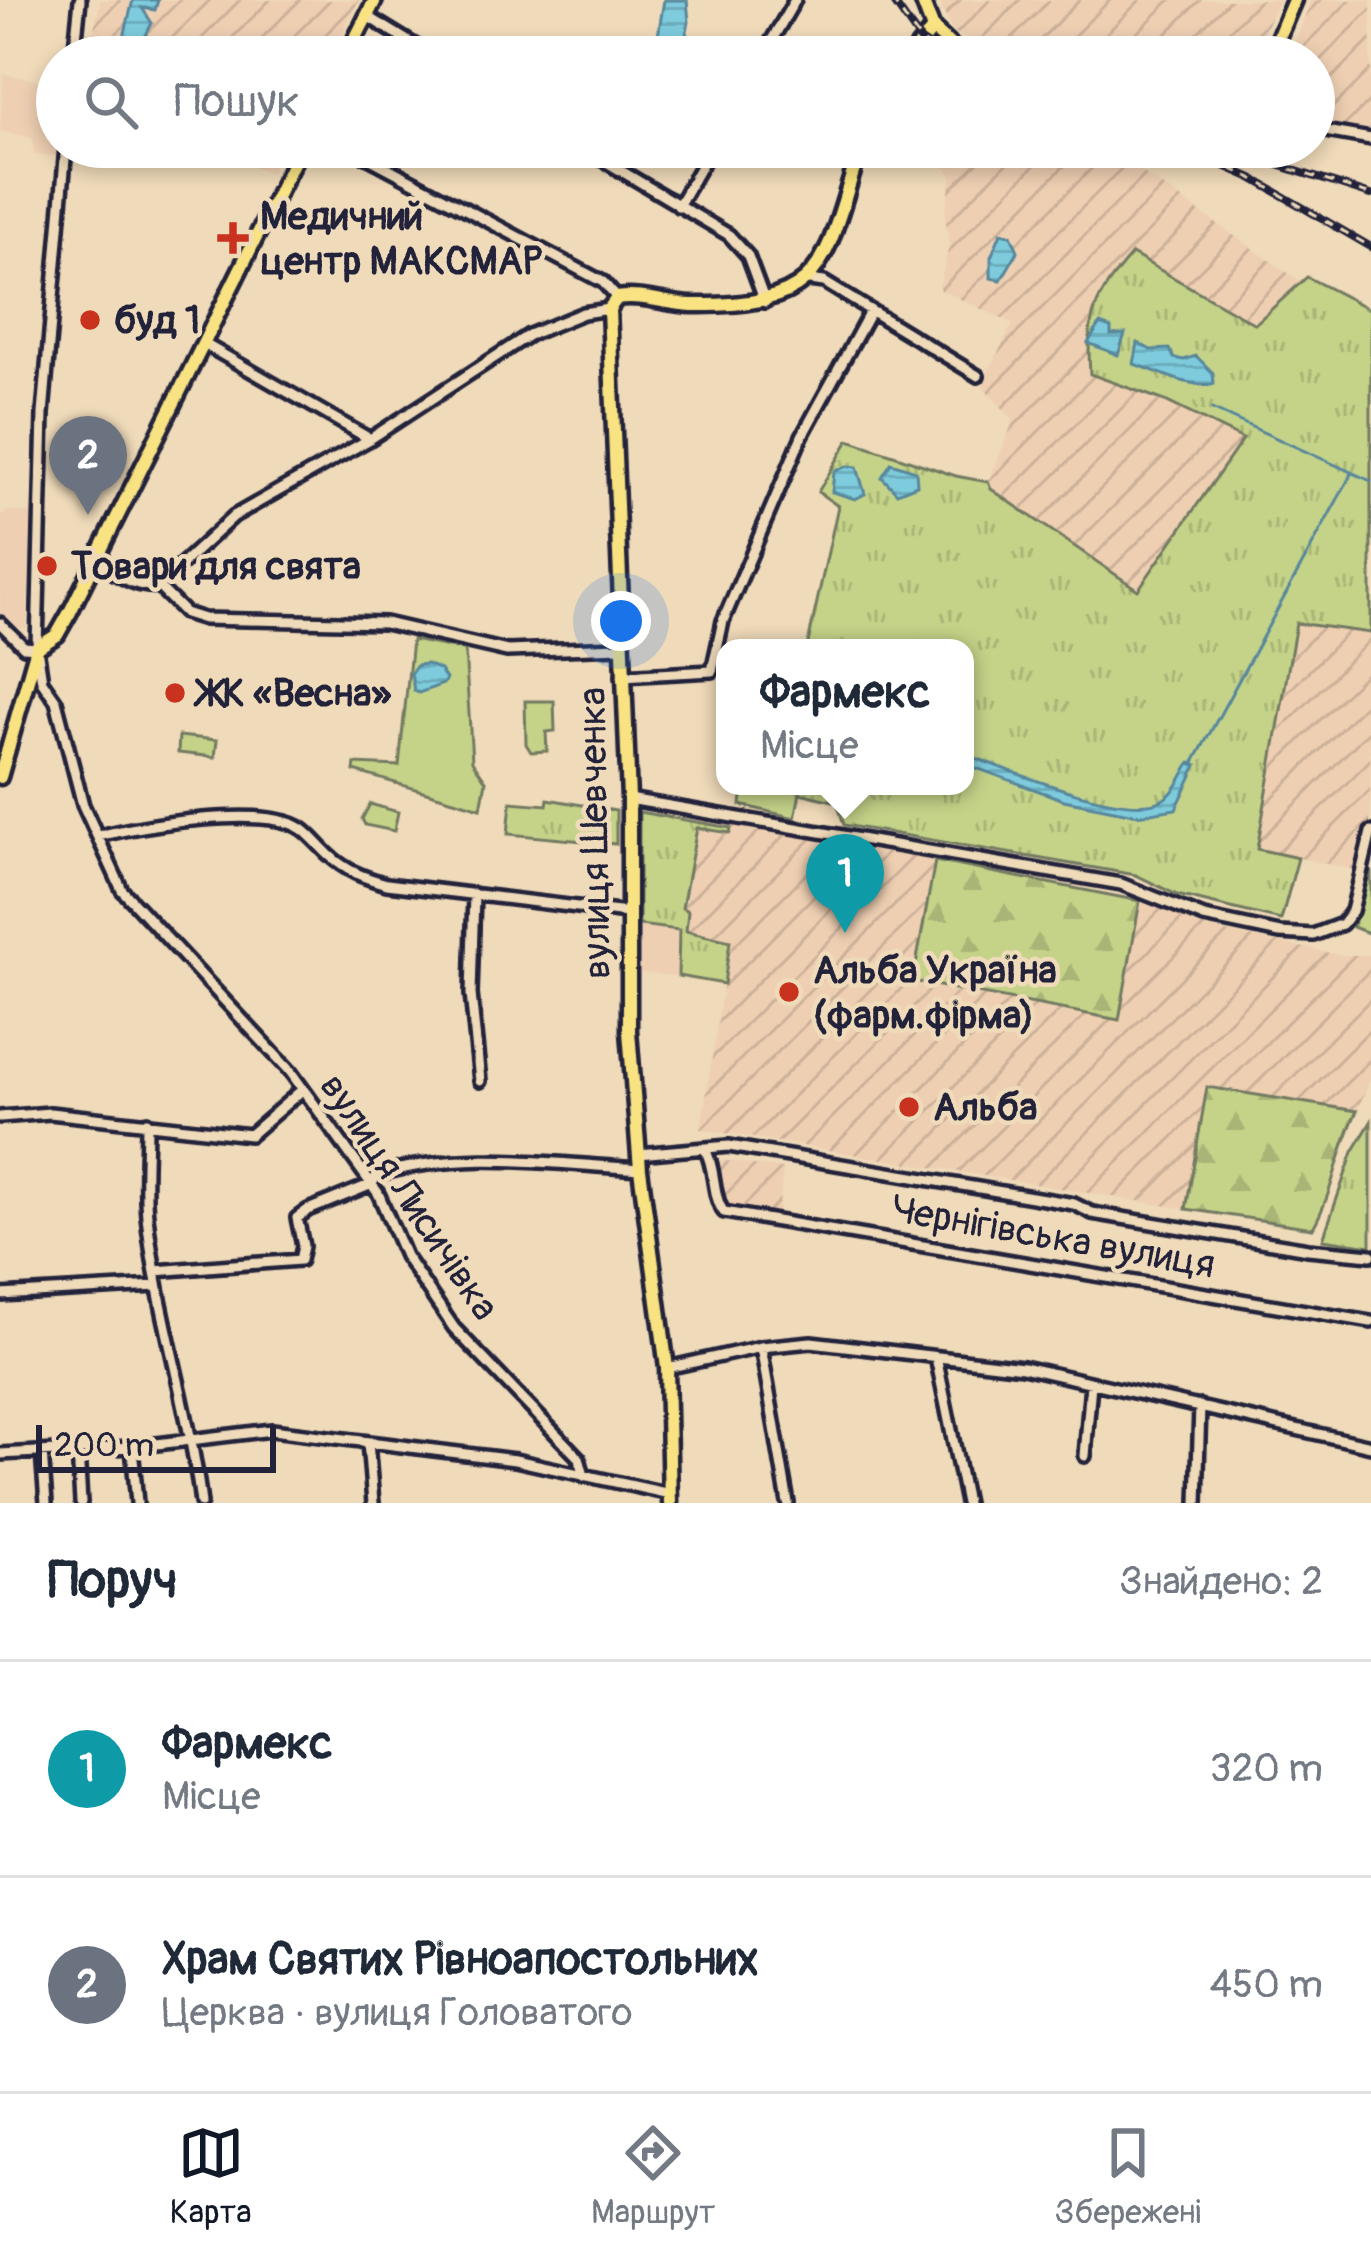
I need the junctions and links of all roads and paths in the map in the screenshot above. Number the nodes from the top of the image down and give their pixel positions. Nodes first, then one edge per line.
1 (80, 0) edge
2 (375, 0) edge
3 (795, 0) edge
4 (922, 0) edge
5 (1294, 0) edge
6 (367, 16) junction
7 (933, 29) junction
8 (76, 36) edge
9 (357, 36) edge
10 (400, 36) edge
11 (774, 36) edge
12 (927, 36) edge
13 (940, 36) edge
14 (1279, 36) edge
15 (1335, 133) edge
16 (1371, 139) edge
17 (64, 168) edge
18 (292, 168) edge
19 (388, 168) edge
20 (616, 168) edge
21 (700, 168) edge
22 (854, 168) edge
23 (678, 206) junction
24 (809, 280) junction
25 (765, 302) junction
26 (613, 304) junction
27 (870, 312) junction
28 (206, 345) junction
29 (978, 376) dead end
30 (370, 439) junction
31 (95, 562) junction
32 (158, 586) junction
33 (0, 623) edge
34 (719, 639) edge
35 (621, 647) junction
36 (37, 648) junction
37 (716, 652) edge
38 (622, 676) junction
39 (0, 777) edge
40 (629, 799) junction
41 (1371, 832) edge
42 (99, 836) junction
43 (474, 895) junction
44 (627, 913) junction
45 (480, 1081) dead end
46 (302, 1090) junction
47 (0, 1117) edge
48 (147, 1122) junction
49 (705, 1149) junction
50 (639, 1162) junction
51 (372, 1184) junction
52 (1371, 1255) edge
53 (155, 1270) junction
54 (157, 1286) junction
55 (0, 1295) edge
56 (1371, 1322) edge
57 (761, 1347) junction
58 (936, 1357) junction
59 (667, 1368) junction
60 (1091, 1383) junction
61 (1200, 1406) junction
62 (193, 1441) junction
63 (368, 1442) junction
64 (1371, 1446) edge
65 (132, 1447) junction
66 (78, 1450) junction
67 (42, 1452) junction
68 (0, 1454) edge
69 (1084, 1456) dead end
70 (584, 1476) junction
71 (670, 1498) edge
72 (46, 1503) edge
73 (81, 1503) edge
74 (137, 1503) edge
75 (201, 1503) edge
76 (373, 1503) edge
77 (788, 1503) edge
78 (966, 1503) edge
79 (1198, 1503) edge

1 - 8 street
2 - 6 main road
3 - 11 street
4 - 7 main road
5 - 14 main road
6 - 9 main road
6 - 10 street
7 - 12 main road
7 - 13 main road
15 - 16 street
17 - 36 street
18 - 28 main road
19 - 26 street
20 - 23 street
21 - 23 street
22 - 24 main road
23 - 25 street
24 - 25 main road
24 - 27 street
25 - 26 main road
26 - 30 street
26 - 35 main road, вулиця Шевченка
27 - 29 street
27 - 34 street
28 - 30 street
28 - 31 main road
30 - 32 street
31 - 32 street
31 - 36 main road
32 - 35 street
33 - 36 street
35 - 38 main road, вулиця Шевченка
36 - 39 main road
36 - 42 street, вулиця Лисичівка
37 - 38 street
38 - 40 main road, вулиця Шевченка
40 - 41 street
40 - 44 main road, вулиця Шевченка
42 - 43 street
42 - 46 street, вулиця Лисичівка
43 - 44 street
43 - 45 street
44 - 50 main road, вулиця Шевченка
46 - 48 street
46 - 51 street, вулиця Лисичівка
47 - 48 street
48 - 53 street
49 - 50 street
49 - 52 street, Чернігівська вулиця
49 - 56 street, Чернігівська вулиця
50 - 51 street
50 - 59 main road, вулиця Шевченка
51 - 53 street
51 - 70 street, вулиця Лисичівка
53 - 54 street
54 - 55 street
54 - 62 street
57 - 58 street
57 - 59 street
57 - 77 street
58 - 60 street
58 - 78 street
59 - 71 main road, вулиця Шевченка
60 - 61 street
60 - 69 street
61 - 64 street
61 - 79 street
62 - 63 street
62 - 65 street
62 - 75 street
63 - 70 street
63 - 76 street
65 - 66 street
65 - 74 street
66 - 67 street
66 - 73 street
67 - 68 street
67 - 72 street
70 - 71 street

